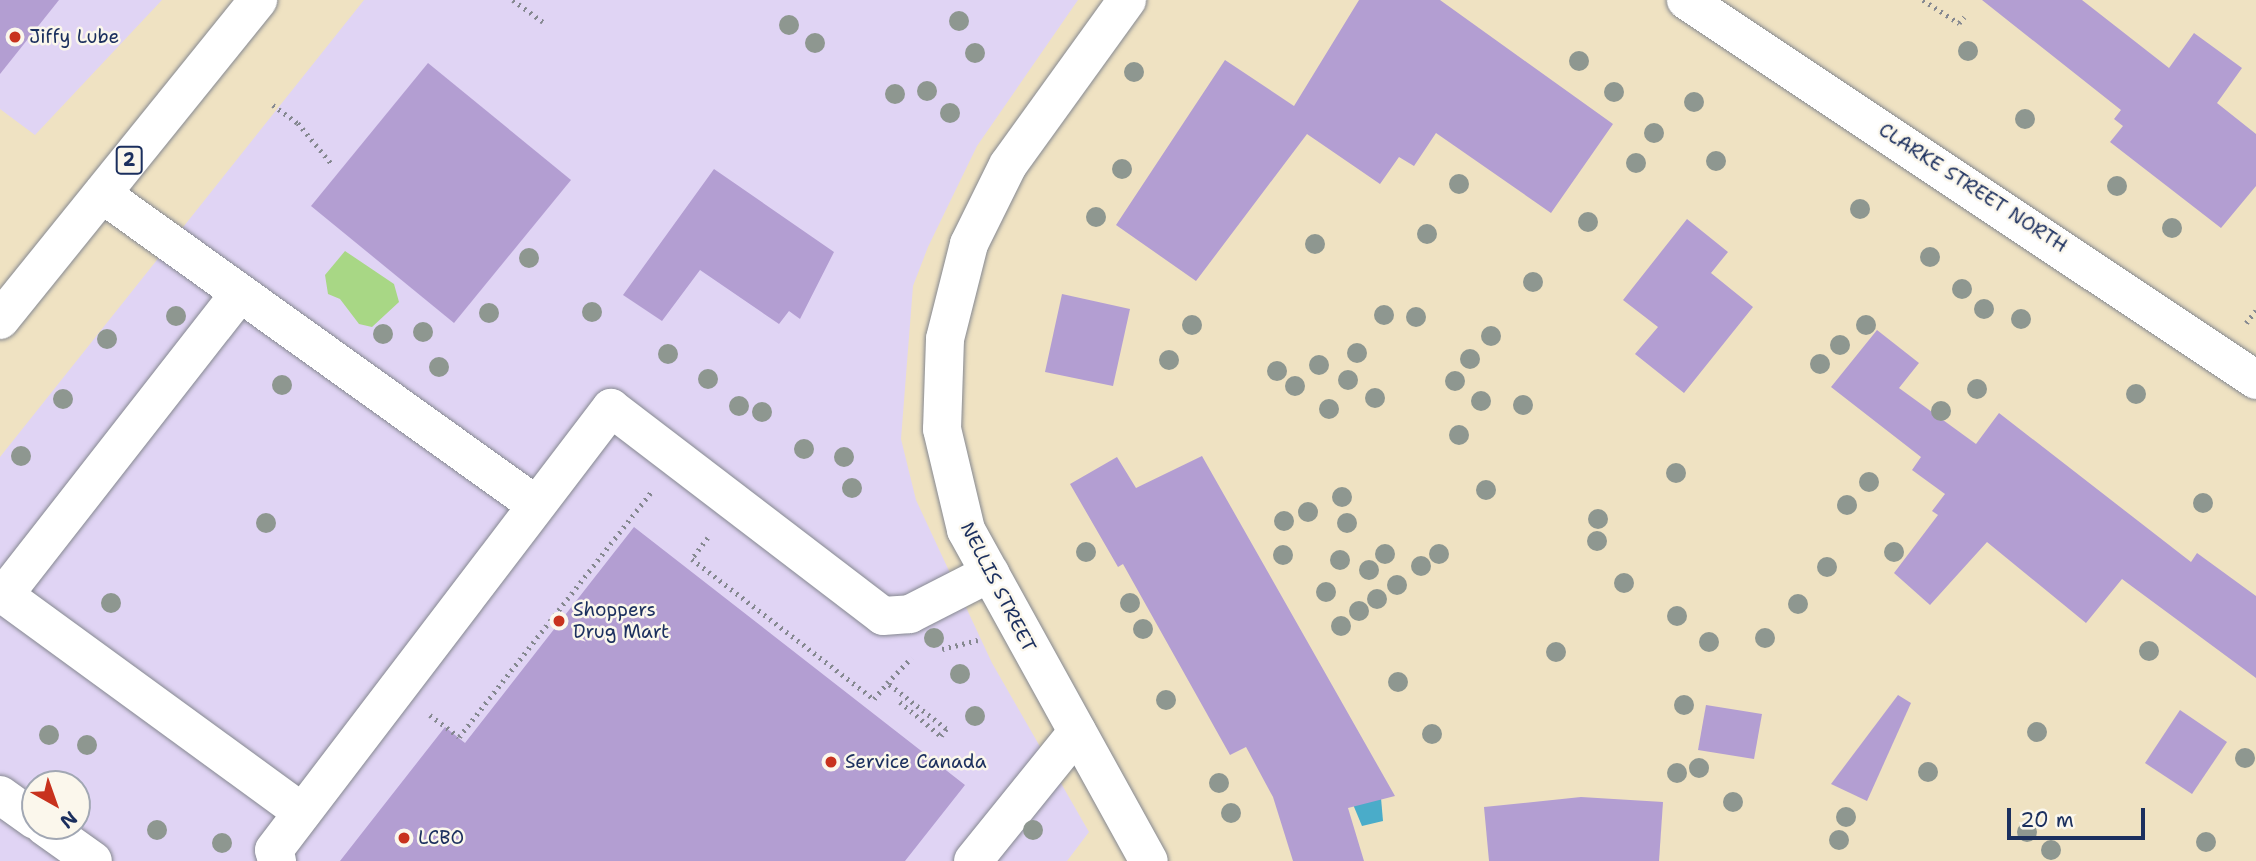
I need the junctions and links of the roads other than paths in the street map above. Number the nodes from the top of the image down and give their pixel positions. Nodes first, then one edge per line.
1 (1127, 0) edge
2 (1686, 0) edge
3 (249, 3) edge
4 (102, 194) junction
5 (239, 294) junction
6 (0, 320) edge
7 (2256, 380) edge
8 (536, 505) junction
9 (990, 573) junction
10 (2, 593) edge
11 (1077, 732) junction
12 (0, 795) edge
13 (21, 810) edge
14 (302, 813) junction
15 (64, 840) edge
16 (93, 861) edge
17 (277, 861) edge
18 (973, 861) edge
19 (1149, 861) edge

1 - 9 street, NELLIS STREET
2 - 7 street, CLARKE STREET NORTH
3 - 4 street, 2
4 - 5 street
4 - 6 street, 2
5 - 8 street
5 - 10 street
8 - 9 street
8 - 14 street
9 - 11 street, NELLIS STREET
10 - 14 street
11 - 18 street
11 - 19 street, NELLIS STREET
12 - 13 street
14 - 17 street
15 - 16 street

